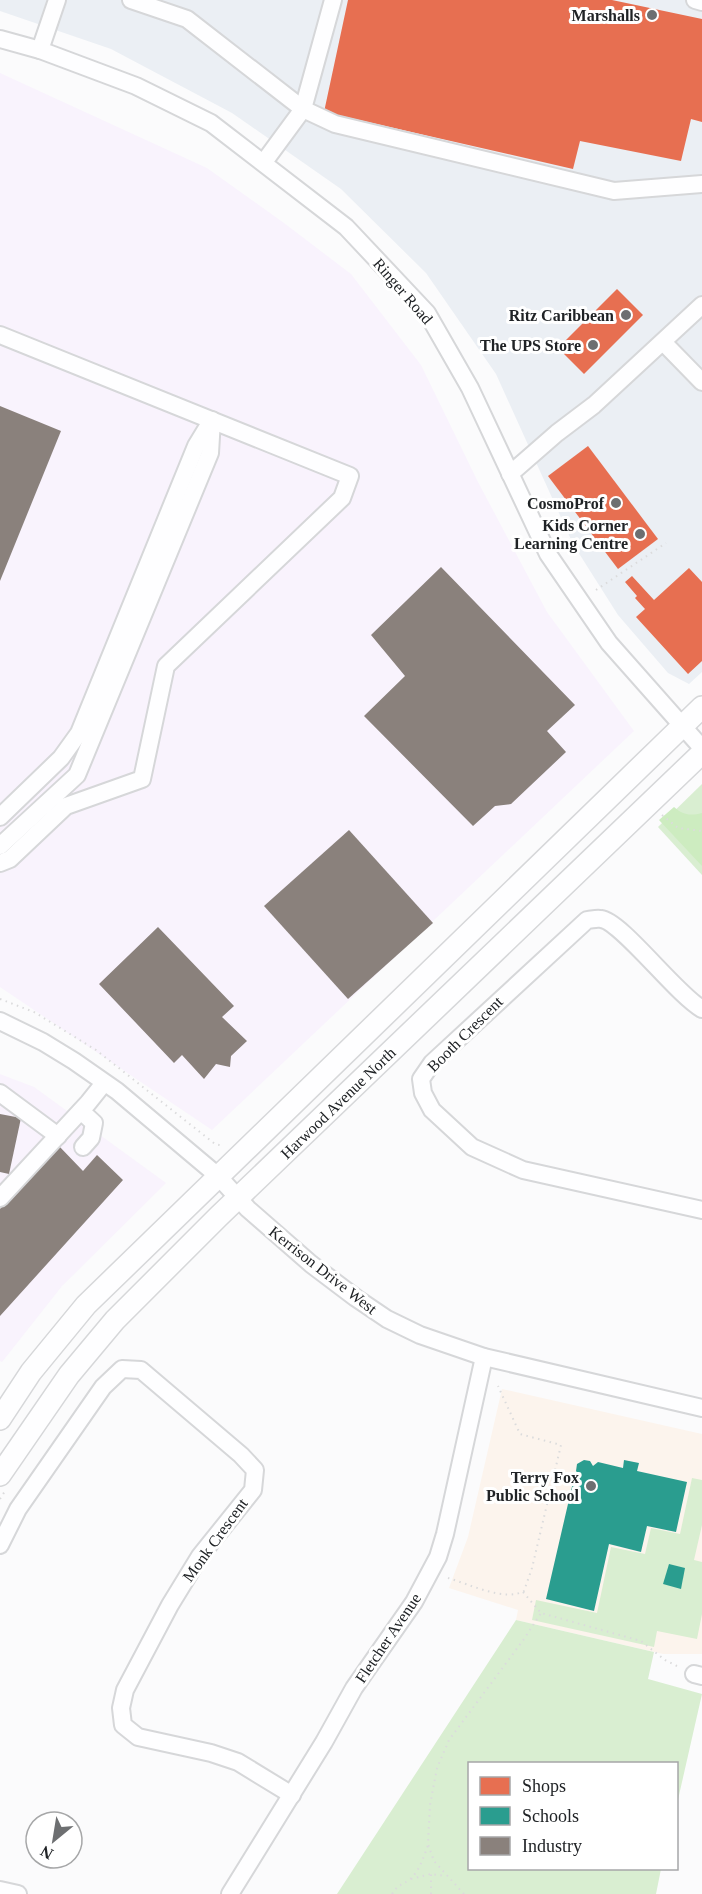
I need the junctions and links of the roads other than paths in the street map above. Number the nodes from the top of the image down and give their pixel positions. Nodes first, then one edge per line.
1 (57, 0) edge
2 (131, 0) edge
3 (333, 0) edge
4 (694, 0) edge
5 (702, 2) edge
6 (0, 39) edge
7 (40, 50) junction
8 (303, 109) junction
9 (264, 162) junction
10 (702, 184) edge
11 (702, 305) edge
12 (0, 335) edge
13 (663, 342) junction
14 (702, 381) edge
15 (212, 420) junction
16 (510, 474) junction
17 (702, 707) edge
18 (682, 726) junction
19 (702, 748) edge
20 (702, 753) edge
21 (0, 817) edge
22 (0, 846) edge
23 (0, 863) edge
24 (702, 1009) edge
25 (0, 1021) edge
26 (105, 1083) junction
27 (0, 1093) edge
28 (81, 1111) junction
29 (58, 1136) junction
30 (83, 1147) dead end
31 (218, 1176) junction
32 (0, 1198) edge
33 (238, 1198) junction
34 (702, 1210) edge
35 (484, 1357) junction
36 (702, 1408) edge
37 (3, 1410) edge
38 (0, 1475) edge
39 (0, 1545) edge
40 (291, 1795) junction
41 (0, 1890) edge
42 (18, 1894) edge
43 (230, 1894) edge

1 - 7 street
2 - 8 street
3 - 8 street
4 - 5 street
6 - 7 street, Ringer Road
7 - 9 street, Ringer Road
8 - 9 street
8 - 10 street
9 - 16 street, Ringer Road
11 - 13 street
12 - 15 street
13 - 14 street
13 - 16 street
15 - 21 street
15 - 22 street
15 - 23 street
16 - 18 street, Ringer Road
17 - 18 main road, Harwood Avenue North
18 - 19 street, Ringer Road
18 - 31 main road, Harwood Avenue North
20 - 33 main road, Harwood Avenue North
24 - 34 street, Booth Crescent
25 - 26 street, Kerrison Drive West
26 - 28 street
26 - 31 street, Kerrison Drive West
27 - 29 street
28 - 29 street
28 - 30 street
29 - 32 street
31 - 33 street, Kerrison Drive West
31 - 37 main road, Harwood Avenue North
33 - 35 street, Kerrison Drive West
33 - 38 main road, Harwood Avenue North
35 - 36 street, Kerrison Drive West
35 - 40 street, Fletcher Avenue
39 - 40 street, Monk Crescent
40 - 43 street, Fletcher Avenue
41 - 42 street

